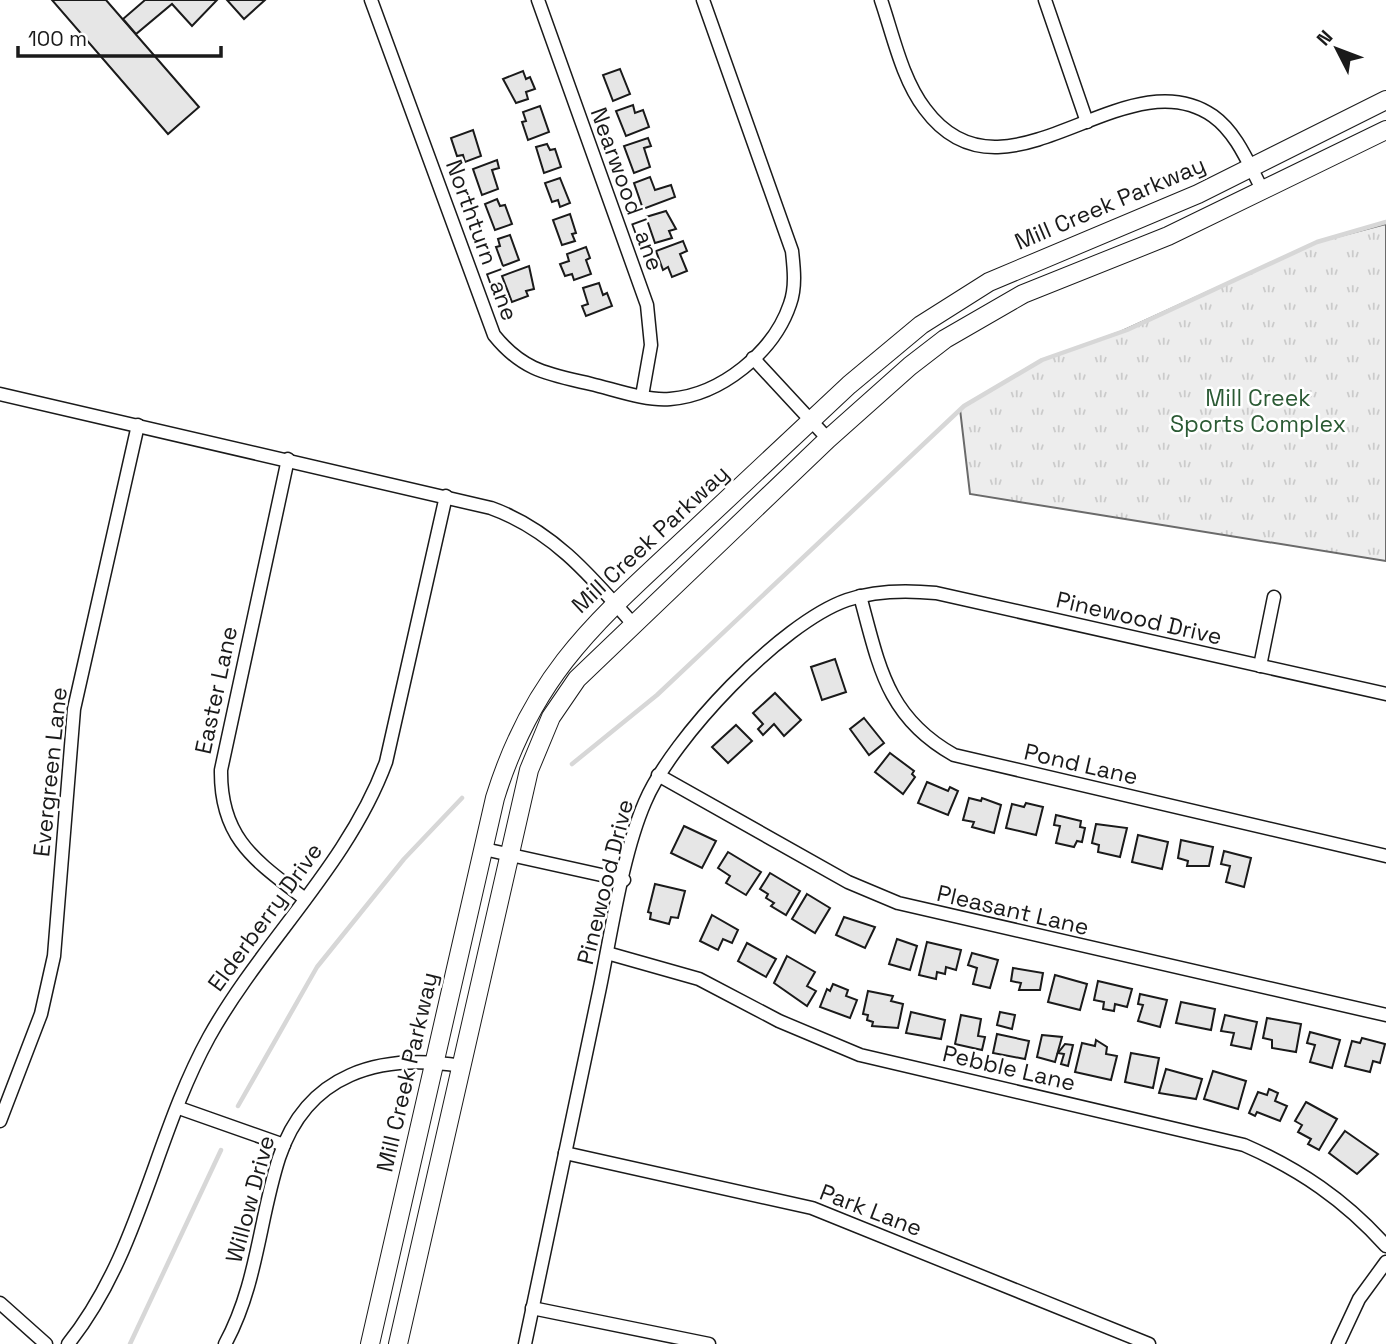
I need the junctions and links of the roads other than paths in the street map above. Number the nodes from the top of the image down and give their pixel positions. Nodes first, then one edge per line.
1 (371, 0) edge
2 (538, 0) edge
3 (703, 0) edge
4 (881, 0) edge
5 (1045, 0) edge
6 (1386, 100) edge
7 (1087, 122) junction
8 (1386, 130) edge
9 (1251, 168) junction
10 (1263, 191) junction
11 (753, 358) junction
12 (0, 394) edge
13 (642, 396) junction
14 (811, 421) junction
15 (138, 425) junction
16 (828, 439) junction
17 (288, 459) junction
18 (446, 496) junction
19 (860, 596) junction
20 (1274, 597) dead end
21 (615, 604) junction
22 (633, 624) junction
23 (1260, 666) junction
24 (1386, 694) edge
25 (658, 775) junction
26 (484, 849) junction
27 (509, 856) junction
28 (1386, 856) edge
29 (624, 880) junction
30 (305, 899) junction
31 (607, 953) junction
32 (1386, 1015) edge
33 (435, 1062) junction
34 (461, 1066) junction
35 (179, 1108) junction
36 (0, 1121) edge
37 (284, 1145) junction
38 (565, 1153) junction
39 (1386, 1246) edge
40 (1386, 1262) edge
41 (0, 1303) edge
42 (533, 1308) junction
43 (46, 1344) edge
44 (68, 1344) edge
45 (225, 1344) edge
46 (370, 1344) edge
47 (398, 1344) edge
48 (525, 1344) edge
49 (709, 1344) edge
50 (1149, 1344) edge
51 (1338, 1344) edge

1 - 13 street, Northturn Lane
2 - 13 street, Nearwood Lane
3 - 11 street, Northturn Lane
4 - 7 street
5 - 7 street
6 - 9 main road, Mill Creek Parkway
7 - 9 street
8 - 10 main road
9 - 10 street
9 - 14 main road, Mill Creek Parkway
10 - 16 main road
11 - 13 street, Northturn Lane
11 - 14 street
12 - 15 street
14 - 16 street
14 - 21 main road, Mill Creek Parkway
15 - 17 street
15 - 36 street, Evergreen Lane
16 - 22 main road
17 - 18 street
17 - 30 street, Easter Lane
18 - 21 street
18 - 30 street, Elderberry Drive
19 - 23 street, Pinewood Drive
19 - 25 street, Pinewood Drive
19 - 28 street, Pond Lane
20 - 23 street
21 - 22 street
21 - 26 main road, Mill Creek Parkway
22 - 27 main road
23 - 24 street, Pinewood Drive
25 - 29 street, Pinewood Drive
25 - 32 street, Pleasant Lane
26 - 27 street
26 - 33 main road, Mill Creek Parkway
27 - 29 street
27 - 34 main road
29 - 31 street, Pinewood Drive
30 - 35 street, Elderberry Drive
31 - 38 street, Pinewood Drive
31 - 39 street, Pebble Lane
33 - 34 street, Willow Drive
33 - 37 street, Willow Drive
33 - 46 main road, Mill Creek Parkway
34 - 47 main road
35 - 37 street
35 - 44 street, Elderberry Drive
37 - 45 street, Willow Drive
38 - 42 street, Pinewood Drive
38 - 50 street, Park Lane
40 - 51 street
41 - 43 street
42 - 48 street, Pinewood Drive
42 - 49 street

